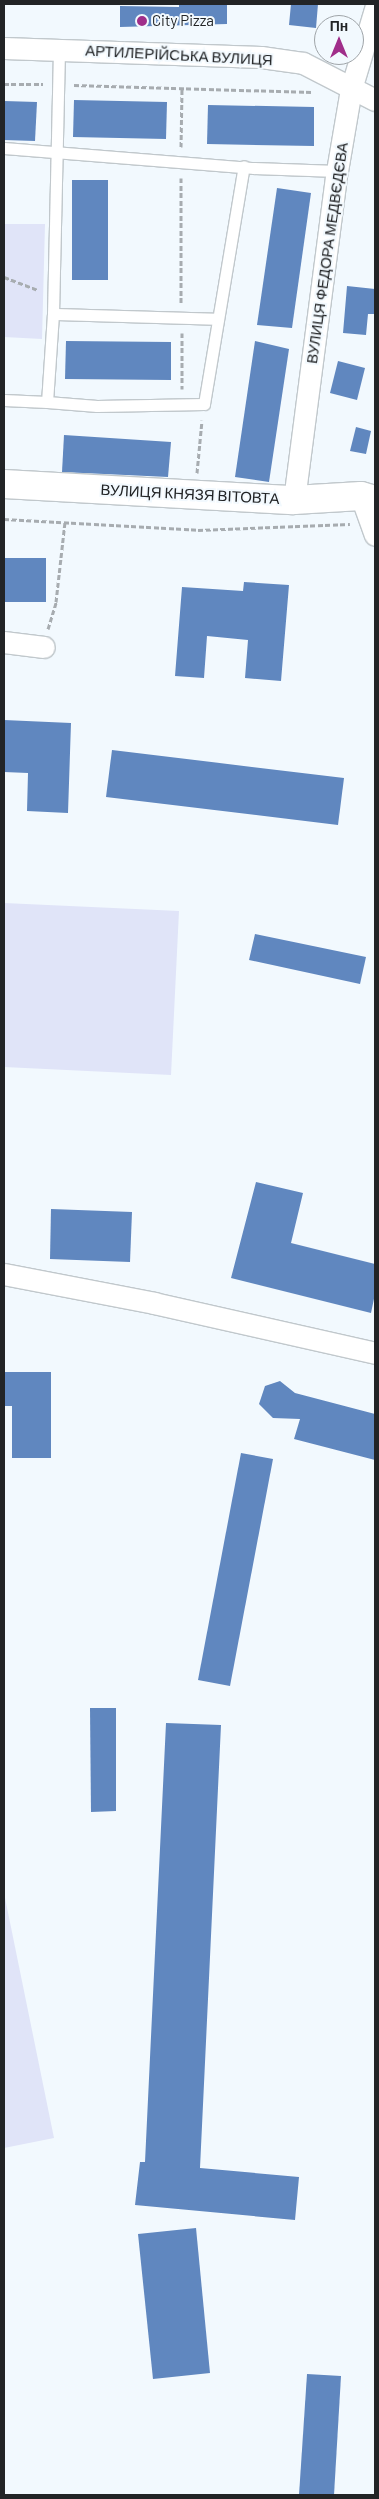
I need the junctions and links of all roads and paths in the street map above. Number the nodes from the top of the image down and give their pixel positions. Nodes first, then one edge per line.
1 (375, 9) edge
2 (4, 48) edge
3 (59, 50) junction
4 (4, 84) edge
5 (58, 84) junction
6 (182, 89) junction
7 (351, 89) junction
8 (321, 93) dead end
9 (375, 100) edge
10 (4, 148) edge
11 (56, 150) junction
12 (181, 161) junction
13 (244, 166) junction
14 (338, 171) junction
15 (4, 277) edge
16 (53, 298) junction
17 (52, 314) junction
18 (182, 318) junction
19 (218, 319) junction
20 (4, 400) edge
21 (47, 402) junction
22 (204, 404) junction
23 (182, 405) junction
24 (4, 484) edge
25 (194, 495) junction
26 (294, 500) junction
27 (371, 514) edge
28 (4, 519) edge
29 (65, 522) junction
30 (4, 642) edge
31 (44, 647) joint
32 (4, 1274) edge
33 (375, 1353) edge

1 - 7 street, ВУЛИЦЯ ФЕДОРА МЕДВЄДЄВА
2 - 3 street, АРТИЛЕРІЙСЬКА ВУЛИЦЯ
3 - 5 lane
3 - 7 street, АРТИЛЕРІЙСЬКА ВУЛИЦЯ
4 - 5 path
5 - 6 path
5 - 11 lane
6 - 8 path
6 - 12 path
7 - 9 street, АРТИЛЕРІЙСЬКА ВУЛИЦЯ
7 - 14 street, ВУЛИЦЯ ФЕДОРА МЕДВЄДЄВА
10 - 11 lane
11 - 12 lane
11 - 16 lane
12 - 13 lane
12 - 18 path
13 - 14 lane
13 - 19 lane
14 - 26 street, ВУЛИЦЯ ФЕДОРА МЕДВЄДЄВА
15 - 16 path
16 - 17 lane
17 - 18 lane
17 - 21 lane
18 - 19 lane
18 - 23 path
19 - 22 lane
20 - 21 lane
21 - 23 lane
22 - 23 lane
22 - 25 path
24 - 25 street, ВУЛИЦЯ КНЯЗЯ ВІТОВТА
25 - 26 street, ВУЛИЦЯ КНЯЗЯ ВІТОВТА
26 - 27 street, ВУЛИЦЯ КНЯЗЯ ВІТОВТА
27 - 29 path
28 - 29 path
29 - 31 path
30 - 31 street
32 - 33 street

